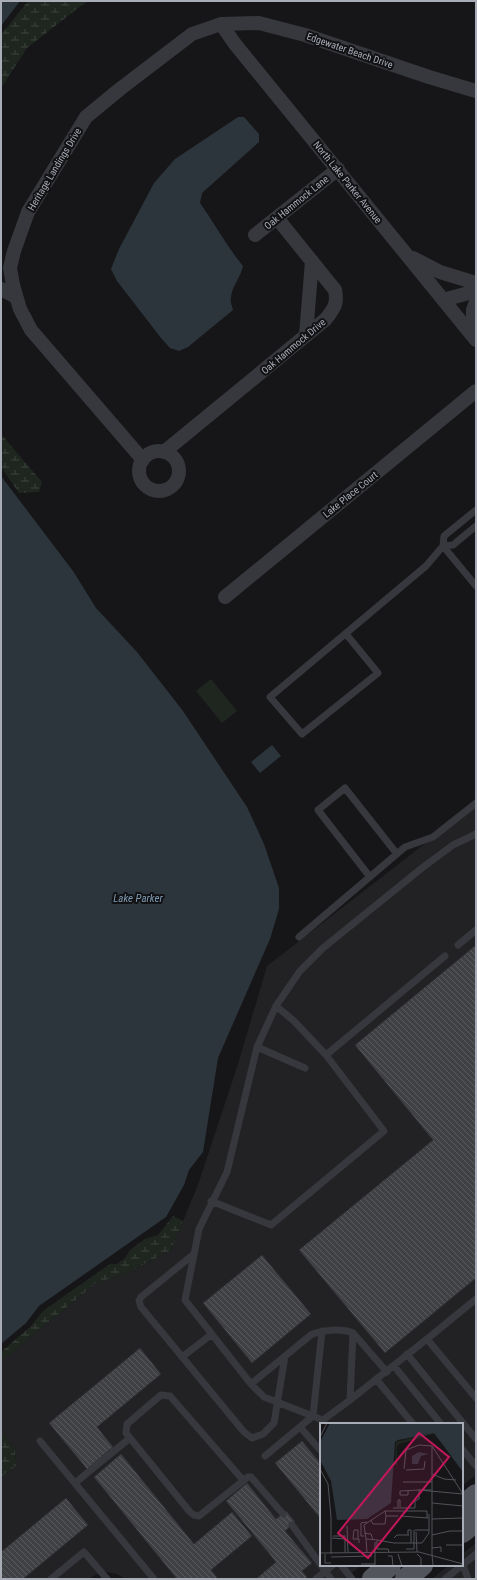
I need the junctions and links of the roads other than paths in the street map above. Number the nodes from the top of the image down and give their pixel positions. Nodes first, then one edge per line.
1 (221, 24) junction
2 (476, 91) edge
3 (338, 169) junction
4 (277, 218) junction
5 (255, 235) dead end
6 (13, 254) junction
7 (407, 255) junction
8 (312, 261) junction
9 (1, 263) edge
10 (476, 283) edge
11 (1, 290) edge
12 (476, 291) edge
13 (16, 297) junction
14 (443, 300) junction
15 (476, 302) edge
16 (306, 335) junction
17 (474, 338) edge
18 (476, 391) edge
19 (164, 452) junction
20 (143, 460) junction
21 (476, 510) edge
22 (476, 526) edge
23 (443, 546) junction
24 (476, 586) edge
25 (225, 597) dead end
26 (346, 634) junction
27 (476, 803) edge
28 (476, 834) edge
29 (398, 854) junction
30 (370, 876) junction
31 (476, 930) edge
32 (299, 937) dead end
33 (458, 945) dead end
34 (445, 956) dead end
35 (276, 1006) junction
36 (257, 1047) junction
37 (326, 1054) junction
38 (304, 1068) dead end
39 (211, 1201) junction
40 (194, 1254) junction
41 (476, 1298) edge
42 (322, 1331) junction
43 (353, 1333) junction
44 (212, 1334) junction
45 (426, 1339) junction
46 (407, 1354) junction
47 (285, 1356) junction
48 (182, 1357) junction
49 (394, 1366) junction
50 (387, 1372) junction
51 (376, 1379) junction
52 (251, 1384) junction
53 (476, 1398) edge
54 (350, 1400) junction
55 (276, 1403) junction
56 (313, 1416) junction
57 (324, 1422) edge
58 (412, 1423) edge
59 (440, 1423) edge
60 (300, 1427) junction
61 (130, 1438) junction
62 (476, 1439) edge
63 (40, 1441) dead end
64 (320, 1450) edge
65 (463, 1450) edge
66 (265, 1456) dead end
67 (476, 1466) edge
68 (243, 1480) junction
69 (75, 1483) junction
70 (476, 1495) edge
71 (463, 1506) edge
72 (283, 1514) dead end
73 (476, 1521) edge
74 (292, 1525) dead end
75 (463, 1531) edge
76 (476, 1554) edge
77 (463, 1563) edge
78 (320, 1564) edge
79 (322, 1566) edge
80 (332, 1566) edge
81 (342, 1566) edge
82 (389, 1566) edge
83 (421, 1566) edge
84 (460, 1566) edge
85 (326, 1572) junction
86 (51, 1579) edge
87 (107, 1579) edge
88 (154, 1579) edge
89 (316, 1579) edge
90 (331, 1579) edge
91 (352, 1579) edge
92 (374, 1579) edge
93 (406, 1579) edge
94 (445, 1579) edge
95 (468, 1579) edge

1 - 2 street, Edgewater Beach Drive
1 - 3 street, North Lake Parker Avenue
1 - 6 street, Heritage Landings Drive
3 - 4 street, Oak Hammock Lane
3 - 7 street, North Lake Parker Avenue
4 - 5 street, Oak Hammock Lane
4 - 8 street, Oak Hammock Drive
6 - 9 street
6 - 13 street, Heritage Landings Drive
7 - 10 street
7 - 14 street, North Lake Parker Avenue
8 - 16 street
8 - 16 street, Oak Hammock Drive
11 - 13 street
12 - 14 street
13 - 20 street, Heritage Landings Drive
14 - 17 street, North Lake Parker Avenue
15 - 17 street
16 - 19 street, Oak Hammock Drive
18 - 25 street, Lake Place Court
19 - 20 street
19 - 20 street
21 - 23 lane
22 - 23 lane
23 - 24 lane
23 - 26 lane
26 - 26 lane
27 - 29 lane
28 - 35 lane
29 - 30 lane
29 - 30 lane
30 - 32 lane
31 - 33 lane
34 - 37 lane
35 - 36 lane
35 - 37 lane
36 - 38 lane
36 - 39 lane
37 - 39 lane
39 - 40 lane
40 - 44 lane
40 - 48 lane
41 - 45 lane
42 - 43 lane
42 - 47 lane
42 - 56 lane
43 - 50 lane
43 - 54 lane
44 - 48 lane
44 - 52 lane
45 - 46 lane
45 - 53 lane
46 - 49 lane
46 - 62 lane
47 - 52 lane
47 - 55 lane
48 - 55 lane
49 - 50 lane
49 - 59 lane
50 - 51 lane
51 - 54 lane
51 - 58 lane
52 - 55 lane
54 - 57 lane
55 - 56 lane
56 - 57 lane
56 - 60 lane
60 - 64 lane
60 - 66 lane
61 - 68 lane
61 - 68 lane
61 - 69 lane
63 - 69 lane
65 - 67 lane
68 - 72 lane
69 - 88 lane
70 - 71 main road
73 - 75 main road
74 - 78 lane
76 - 77 lane
77 - 95 lane
79 - 85 lane
80 - 85 lane
81 - 91 lane
82 - 92 main road
83 - 93 main road
84 - 94 lane
85 - 89 lane
85 - 90 lane
86 - 87 lane

